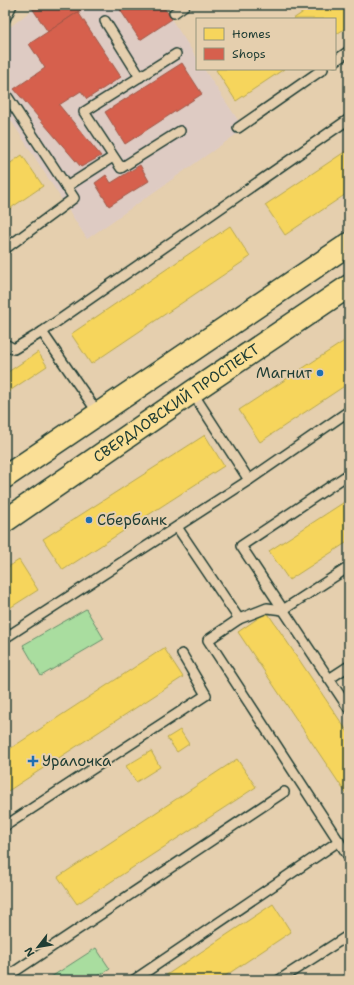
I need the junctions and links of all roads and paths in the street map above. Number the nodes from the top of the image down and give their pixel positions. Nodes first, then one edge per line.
1 (12, 5) edge
2 (185, 5) edge
3 (174, 12) dead end
4 (5, 19) edge
5 (104, 21) dead end
6 (349, 51) edge
7 (176, 54) dead end
8 (336, 60) edge
9 (322, 70) edge
10 (140, 77) junction
11 (5, 93) edge
12 (349, 119) edge
13 (238, 128) dead end
14 (180, 131) dead end
15 (113, 157) junction
16 (66, 188) junction
17 (349, 244) edge
18 (5, 249) edge
19 (349, 286) edge
20 (42, 332) junction
21 (5, 344) edge
22 (192, 392) junction
23 (349, 411) edge
24 (98, 413) junction
25 (349, 474) edge
26 (5, 477) edge
27 (249, 480) junction
28 (5, 521) edge
29 (177, 527) junction
30 (349, 567) edge
31 (283, 610) junction
32 (239, 619) junction
33 (5, 638) edge
34 (182, 654) dead end
35 (349, 666) edge
36 (329, 679) junction
37 (349, 709) edge
38 (284, 792) dead end
39 (5, 826) edge
40 (339, 841) junction
41 (349, 857) edge
42 (349, 935) edge
43 (5, 978) edge
44 (134, 980) edge
45 (279, 980) edge

1 - 4 lane
2 - 3 lane
5 - 10 lane
6 - 8 lane
7 - 10 lane
9 - 13 lane
10 - 15 lane
11 - 16 lane
12 - 20 lane
14 - 15 lane
15 - 16 lane
16 - 18 lane
17 - 24 main road
19 - 22 main road, СВЕРДЛОВСКИЙ ПРОСПЕКТ
20 - 21 lane
20 - 24 lane
22 - 27 lane
22 - 28 main road, СВЕРДЛОВСКИЙ ПРОСПЕКТ
23 - 27 lane
24 - 26 main road
25 - 31 lane
27 - 29 lane
29 - 32 lane
29 - 33 lane
30 - 31 lane
31 - 32 lane
31 - 36 lane
32 - 40 lane
34 - 39 lane
35 - 36 lane
36 - 37 lane
38 - 43 lane
40 - 41 lane
40 - 44 lane
42 - 45 lane

